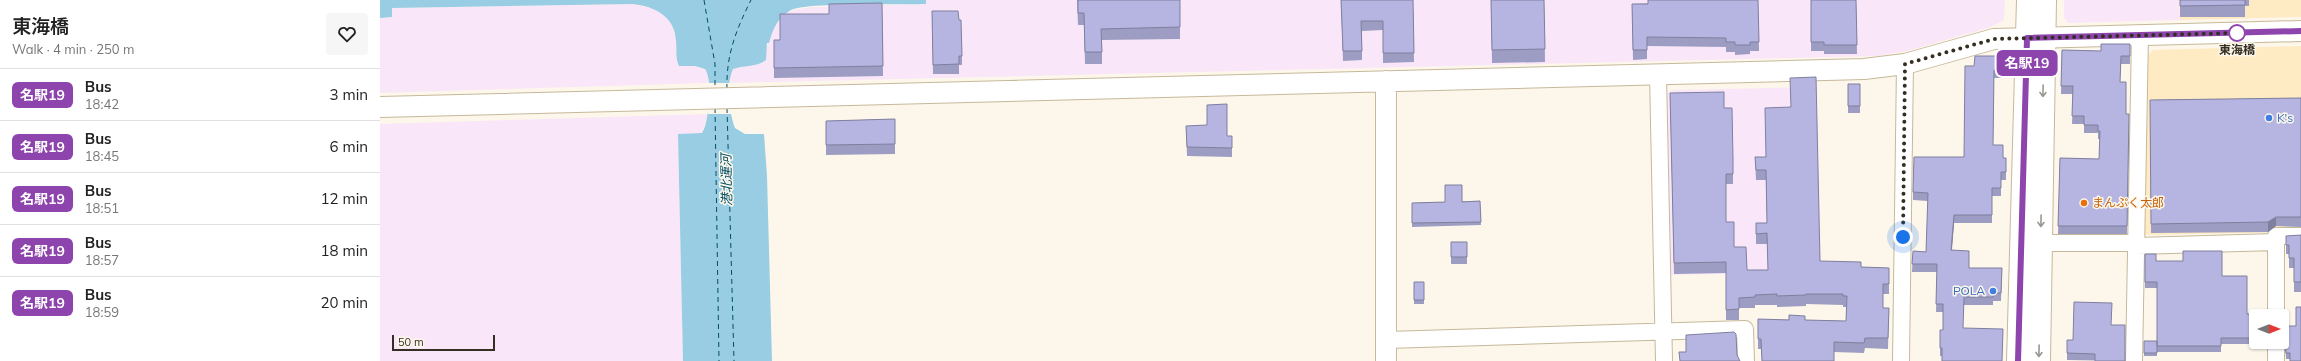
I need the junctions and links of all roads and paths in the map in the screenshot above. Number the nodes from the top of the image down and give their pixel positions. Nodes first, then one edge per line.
1 (2028, 0) edge
2 (2046, 0) edge
3 (2301, 31) edge
4 (2140, 35) junction
5 (2036, 38) junction
6 (1905, 64) junction
7 (1658, 74) junction
8 (1386, 80) junction
9 (380, 107) edge
10 (2301, 236) edge
11 (2276, 242) junction
12 (2041, 243) junction
13 (2136, 244) junction
14 (2276, 309) edge
15 (1663, 330) junction
16 (1387, 340) junction
17 (2276, 349) edge
18 (1386, 361) edge
19 (1664, 361) edge
20 (1746, 361) edge
21 (1901, 361) edge
22 (2018, 361) edge
23 (2039, 361) edge
24 (2134, 361) edge
25 (2276, 361) edge

1 - 5 main road
2 - 5 main road
3 - 4 street
4 - 5 street
4 - 13 street
5 - 6 street
5 -> 12 main road
5 - 22 main road
6 - 7 street
6 - 21 street
7 - 8 street
7 - 15 street
8 - 9 street
8 - 16 street
10 - 11 street
11 - 13 street
11 - 14 street
12 - 13 street
12 -> 23 main road
13 - 24 street
15 - 16 street
15 - 19 street
15 - 20 street
16 - 18 street
17 - 25 street

